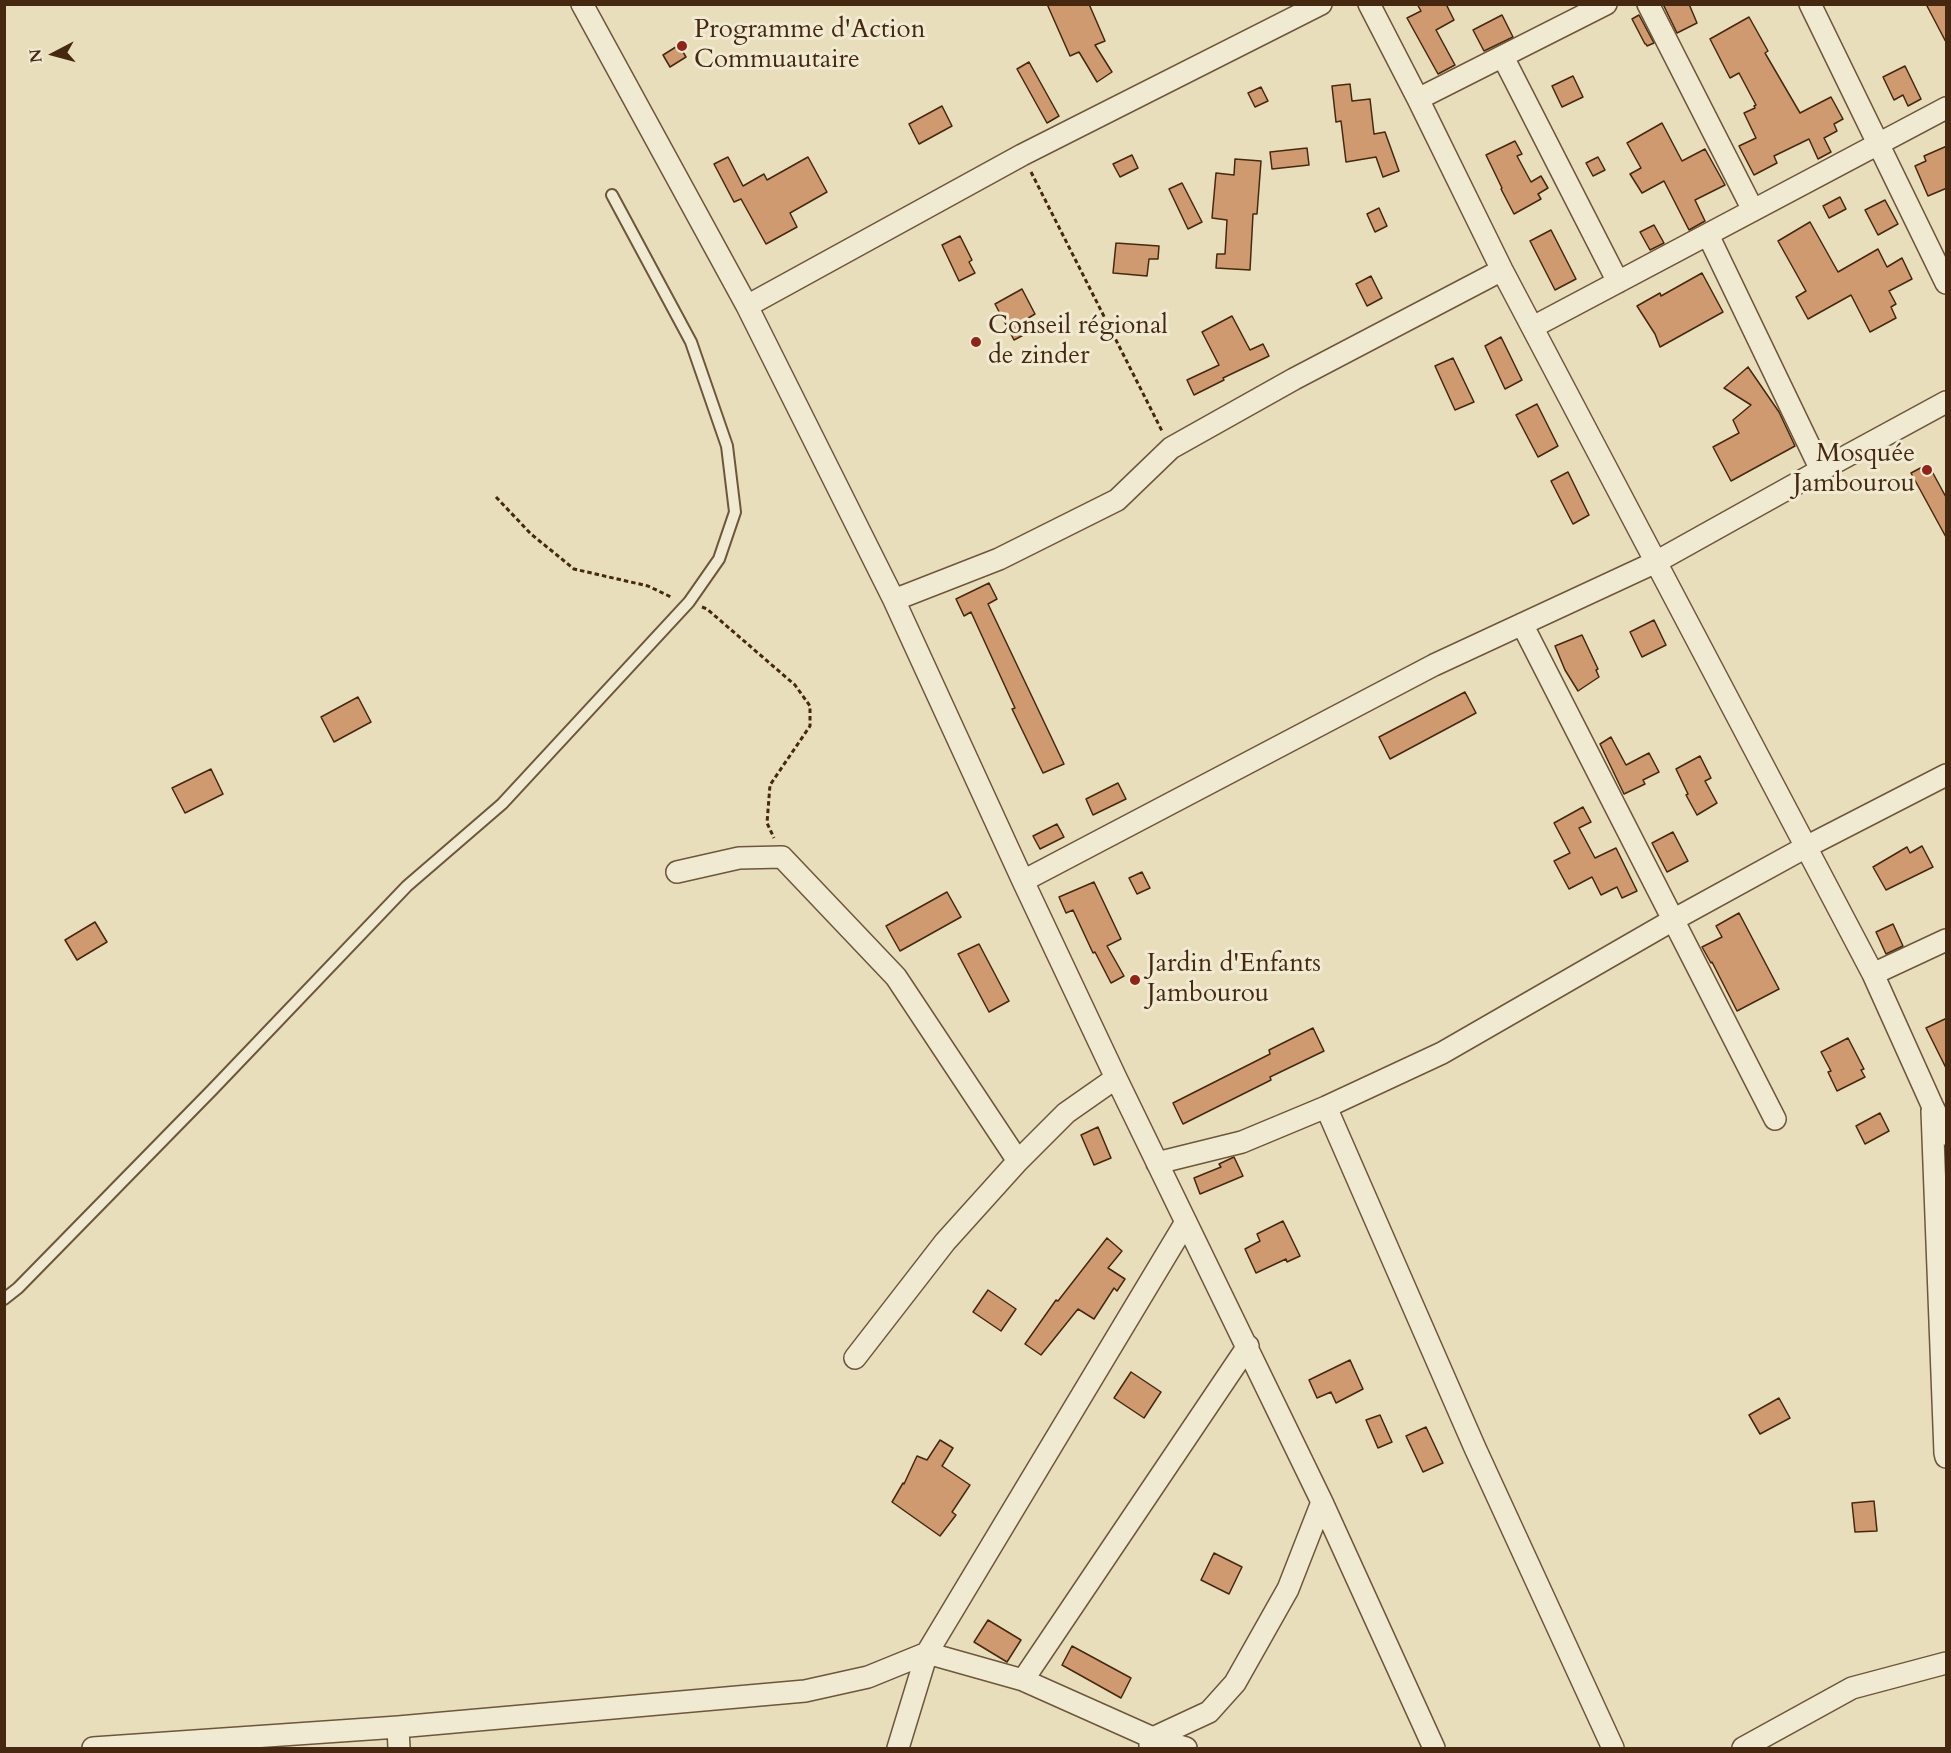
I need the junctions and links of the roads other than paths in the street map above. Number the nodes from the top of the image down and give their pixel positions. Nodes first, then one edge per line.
1 (582, 4) edge
2 (1321, 4) edge
3 (1369, 4) edge
4 (1606, 4) edge
5 (1648, 4) edge
6 (1810, 4) edge
7 (1503, 57) junction
8 (1418, 99) junction
9 (1947, 108) edge
10 (1878, 145) junction
11 (612, 195) dead end
12 (1754, 210) junction
13 (1708, 235) junction
14 (1502, 270) junction
15 (1618, 282) junction
16 (1947, 283) edge
17 (747, 306) junction
18 (1533, 327) junction
19 (1947, 402) edge
20 (1821, 470) junction
21 (1656, 562) junction
22 (894, 600) junction
23 (1522, 624) junction
24 (1947, 775) edge
25 (1806, 847) junction
26 (677, 872) dead end
27 (1023, 881) junction
28 (1673, 920) junction
29 (1947, 940) edge
30 (1873, 974) junction
31 (1116, 1078) junction
32 (1932, 1105) junction
33 (1326, 1107) junction
34 (1774, 1119) dead end
35 (1947, 1134) edge
36 (1018, 1161) junction
37 (1156, 1163) junction
38 (1186, 1222) junction
39 (4, 1299) edge
40 (1248, 1346) junction
41 (855, 1358) dead end
42 (1947, 1457) edge
43 (1322, 1502) junction
44 (927, 1653) junction
45 (1947, 1663) edge
46 (1023, 1680) junction
47 (398, 1727) junction
48 (1151, 1743) edge
49 (93, 1749) edge
50 (399, 1749) edge
51 (898, 1749) edge
52 (1186, 1749) edge
53 (1434, 1749) edge
54 (1613, 1749) edge
55 (1743, 1749) edge

1 - 17 street
2 - 17 street
3 - 8 street
4 - 7 street
5 - 12 street
6 - 10 street
7 - 8 street
7 - 15 street
8 - 14 street
9 - 10 street
10 - 12 street
10 - 16 street
11 - 39 lane
12 - 13 street
13 - 15 street
13 - 20 street
14 - 18 street
14 - 22 street
15 - 18 street
17 - 22 street
18 - 21 street
19 - 20 street
20 - 21 street
21 - 23 street
21 - 25 street
22 - 27 street
23 - 27 street
23 - 28 street
24 - 25 street
25 - 28 street
25 - 30 street
26 - 36 street
27 - 31 street
28 - 33 street
28 - 34 street
29 - 30 street
30 - 32 street
31 - 36 street
31 - 37 street
32 - 35 street
32 - 42 street
33 - 37 street
33 - 54 street
36 - 41 street
37 - 38 street
38 - 40 street
38 - 44 street
40 - 43 street
40 - 46 street
43 - 48 street
43 - 53 street
44 - 46 street
44 - 47 street
44 - 51 street
45 - 55 street
46 - 48 street
47 - 49 street
47 - 50 street
48 - 52 street

